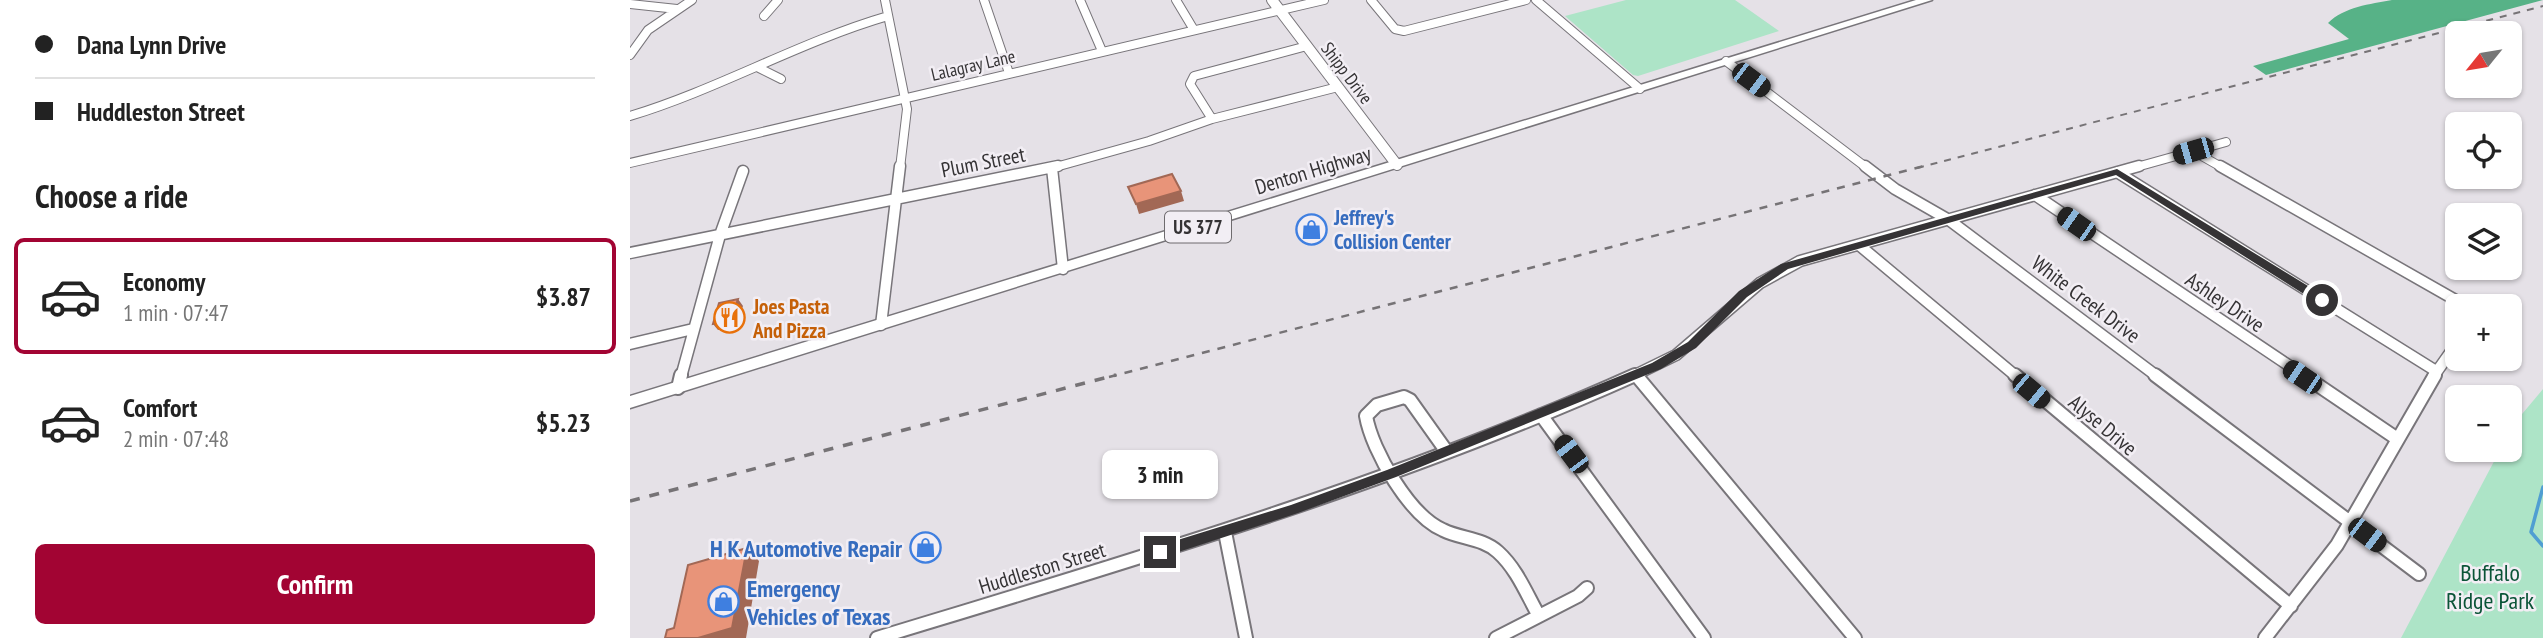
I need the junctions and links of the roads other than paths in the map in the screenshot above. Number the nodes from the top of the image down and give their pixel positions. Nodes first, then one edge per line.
1 (692, 0) edge
2 (778, 0) edge
3 (886, 0) edge
4 (985, 0) edge
5 (1080, 0) edge
6 (1176, 0) edge
7 (1272, 0) edge
8 (1324, 0) edge
9 (1371, 0) edge
10 (1526, 0) edge
11 (1536, 0) edge
12 (1927, 0) edge
13 (630, 4) edge
14 (677, 9) junction
15 (1279, 10) junction
16 (764, 16) dead end
17 (888, 16) junction
18 (1194, 30) junction
19 (633, 43) edge
20 (1307, 46) junction
21 (1102, 51) junction
22 (630, 55) edge
23 (1726, 61) junction
24 (759, 68) junction
25 (1009, 73) junction
26 (781, 79) dead end
27 (1338, 87) junction
28 (1640, 89) junction
29 (905, 98) junction
30 (630, 116) edge
31 (1212, 120) junction
32 (2226, 142) dead end
33 (2193, 151) junction
34 (630, 163) edge
35 (1397, 165) junction
36 (1052, 168) junction
37 (743, 171) dead end
38 (2117, 172) junction
39 (2035, 195) junction
40 (896, 198) junction
41 (1949, 220) junction
42 (720, 235) junction
43 (1859, 245) junction
44 (630, 253) edge
45 (1063, 269) junction
46 (2445, 294) edge
47 (881, 325) junction
48 (693, 330) junction
49 (630, 344) edge
50 (2445, 359) edge
51 (2436, 371) junction
52 (1636, 375) junction
53 (678, 388) junction
54 (630, 402) edge
55 (1541, 415) junction
56 (2396, 438) junction
57 (1447, 452) junction
58 (1391, 473) junction
59 (2350, 522) junction
60 (1226, 532) junction
61 (2419, 574) dead end
62 (1587, 588) dead end
63 (2291, 606) junction
64 (1539, 616) junction
65 (877, 638) edge
66 (1246, 638) edge
67 (1496, 638) edge
68 (1704, 638) edge
69 (1855, 638) edge
70 (2265, 638) edge

1 - 14 street
2 - 16 street
3 - 17 street
4 - 25 street
5 - 21 street
6 - 18 street
7 - 15 street, Shipp Drive
8 - 15 street, Lalagray Lane
9 - 10 street
11 - 28 street
12 - 23 main road, Denton Highway / US 377
13 - 14 street
14 - 19 street
15 - 18 street, Lalagray Lane
15 - 20 street, Shipp Drive
17 - 24 street
17 - 29 street
18 - 21 street, Lalagray Lane
19 - 22 street
20 - 27 street, Shipp Drive
20 - 31 street
21 - 25 street, Lalagray Lane
23 - 28 main road, Denton Highway / US 377
23 - 41 street, White Creek Drive
24 - 26 street
24 - 30 street
25 - 29 street, Lalagray Lane
27 - 31 street, Plum Street
27 - 35 street, Shipp Drive
28 - 35 main road, Denton Highway / US 377
29 - 34 street, Lalagray Lane
29 - 40 street
31 - 36 street, Plum Street
32 - 33 street, Huddleston Street
33 - 38 street, Huddleston Street
33 - 46 street
35 - 45 main road, Denton Highway / US 377
36 - 40 street, Plum Street
36 - 45 street
37 - 42 street
38 - 39 street, Huddleston Street
38 - 51 street
39 - 41 street, Huddleston Street
39 - 56 street, Ashley Drive
40 - 42 street, Plum Street
40 - 47 street
41 - 43 street, Huddleston Street
41 - 59 street, White Creek Drive
42 - 44 street, Plum Street
42 - 48 street
43 - 52 street, Huddleston Street
43 - 63 street, Alyse Drive
45 - 47 main road, Denton Highway / US 377
47 - 53 main road, Denton Highway / US 377
48 - 49 street
48 - 53 street
50 - 51 street
51 - 56 street
52 - 55 street, Huddleston Street
52 - 69 street
53 - 54 main road, Denton Highway / US 377
55 - 57 street, Huddleston Street
55 - 68 street
56 - 59 street
57 - 58 street, Huddleston Street
57 - 58 street
58 - 60 street, Huddleston Street
58 - 64 street
59 - 61 street, White Creek Drive
59 - 63 street
60 - 65 street, Huddleston Street
60 - 66 street
62 - 64 street
63 - 70 street
64 - 67 street

